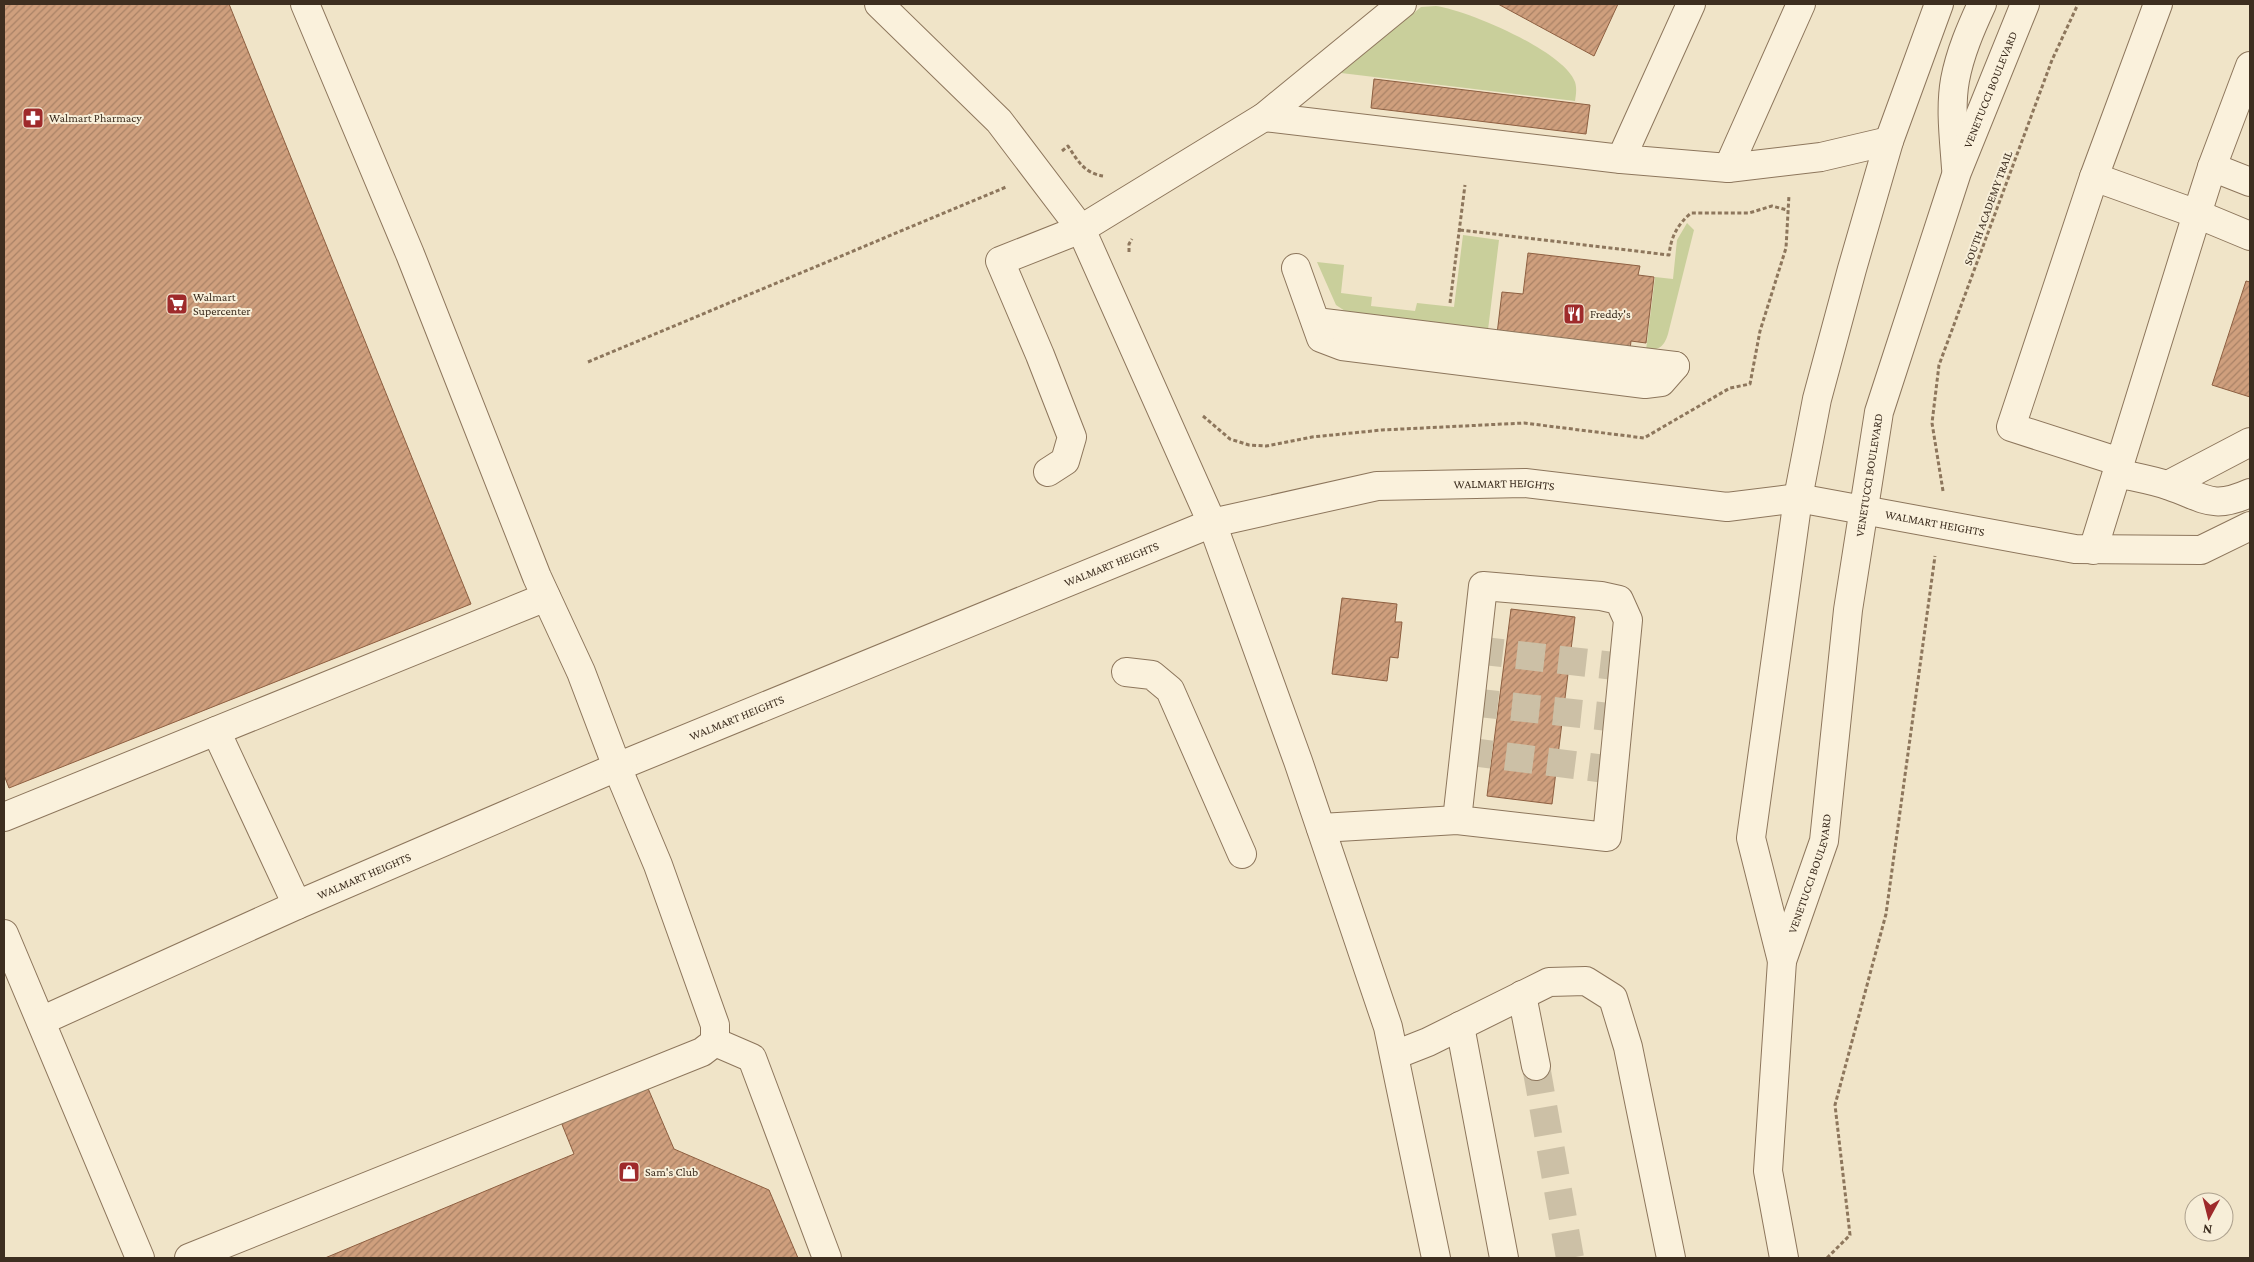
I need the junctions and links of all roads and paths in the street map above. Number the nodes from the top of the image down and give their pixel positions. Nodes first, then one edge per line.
1 (305, 4) edge
2 (879, 4) edge
3 (1402, 4) edge
4 (1692, 4) edge
5 (1801, 4) edge
6 (1939, 4) edge
7 (1982, 4) edge
8 (2025, 4) edge
9 (2078, 4) edge
10 (2158, 4) edge
11 (2250, 66) edge
12 (1264, 117) junction
13 (1888, 141) junction
14 (1621, 159) junction
15 (2212, 166) junction
16 (1728, 168) junction
17 (1035, 169) junction
18 (1957, 172) junction
19 (2094, 177) junction
20 (2250, 182) edge
21 (1465, 185) dead end
22 (1790, 192) dead end
23 (1122, 204) junction
24 (1787, 210) junction
25 (2197, 214) junction
26 (1081, 229) junction
27 (1460, 230) junction
28 (2250, 236) edge
29 (1129, 256) dead end
30 (1296, 268) dead end
31 (1450, 303) dead end
32 (588, 362) dead end
33 (1675, 366) dead end
34 (1198, 411) dead end
35 (2250, 442) edge
36 (2118, 468) junction
37 (1048, 472) dead end
38 (2168, 485) junction
39 (2250, 493) edge
40 (1798, 498) junction
41 (1864, 512) junction
42 (1212, 523) junction
43 (1939, 524) junction
44 (2250, 526) edge
45 (2093, 550) junction
46 (546, 597) junction
47 (1126, 672) dead end
48 (216, 731) junction
49 (617, 767) junction
50 (4, 817) edge
51 (1457, 820) junction
52 (1321, 828) junction
53 (1242, 854) dead end
54 (297, 905) junction
55 (4, 934) edge
56 (1782, 961) junction
57 (1522, 995) junction
58 (41, 1022) junction
59 (1460, 1026) junction
60 (715, 1042) junction
61 (1395, 1055) junction
62 (1536, 1066) tunnel mouth
63 (140, 1258) edge
64 (188, 1258) edge
65 (827, 1258) edge
66 (1436, 1258) edge
67 (1504, 1258) edge
68 (1671, 1258) edge
69 (1784, 1258) edge
70 (1827, 1258) edge

1 - 46 street
2 - 17 street
3 - 12 street
4 - 14 street
5 - 16 street
6 - 13 street, VENETUCCI BOULEVARD
7 - 18 street
8 - 18 street, VENETUCCI BOULEVARD
9 - 43 path, SOUTH ACADEMY TRAIL
10 - 19 street
11 - 15 street
12 - 14 street
12 - 23 street
13 - 16 street
13 - 40 street, VENETUCCI BOULEVARD
14 - 16 street
15 - 20 street
15 - 25 street
17 - 23 path
17 - 26 street
17 - 32 path
18 - 41 street, VENETUCCI BOULEVARD
19 - 25 street
19 - 36 street
21 - 27 path
22 - 24 path
23 - 26 street
23 - 29 path
24 - 27 path
24 - 34 path
25 - 28 street
25 - 36 street
26 - 37 street
26 - 42 street
27 - 31 path
30 - 33 street
35 - 38 street
36 - 38 street
36 - 45 street
38 - 39 street
40 - 41 street, WALMART HEIGHTS
40 - 42 street, WALMART HEIGHTS
40 - 56 street, VENETUCCI BOULEVARD
41 - 43 street, WALMART HEIGHTS
41 - 56 street, VENETUCCI BOULEVARD
42 - 49 street, WALMART HEIGHTS
42 - 52 street
43 - 45 street, WALMART HEIGHTS
43 - 70 path, SOUTH ACADEMY TRAIL
44 - 45 street, WALMART HEIGHTS
46 - 48 street
46 - 49 street
47 - 53 street
48 - 50 street
48 - 54 street
49 - 54 street, WALMART HEIGHTS
49 - 60 street
51 - 51 street
51 - 52 street
52 - 61 street
54 - 58 street, WALMART HEIGHTS
55 - 58 street
56 - 69 street, VENETUCCI BOULEVARD
57 - 59 street
57 - 62 street
57 - 68 street
58 - 63 street
59 - 61 street
59 - 67 street
60 - 64 street
60 - 65 street
61 - 66 street

